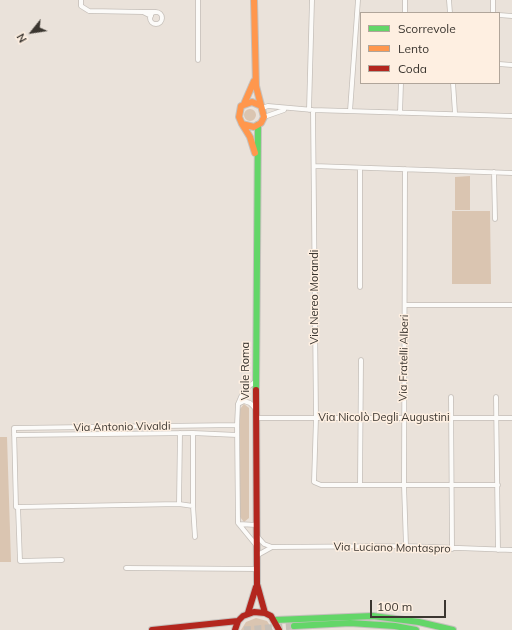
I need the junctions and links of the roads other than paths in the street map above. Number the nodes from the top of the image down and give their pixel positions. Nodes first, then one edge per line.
1 (81, 0) edge
2 (198, 0) edge
3 (254, 0) edge
4 (312, 0) edge
5 (358, 0) edge
6 (405, 0) edge
7 (449, 0) edge
8 (492, 0) edge
9 (144, 12) junction
10 (155, 12) junction
11 (404, 12) edge
12 (450, 12) edge
13 (493, 12) edge
14 (500, 15) edge
15 (151, 16) junction
16 (512, 16) edge
17 (198, 60) dead end
18 (500, 64) edge
19 (512, 65) edge
20 (255, 74) junction
21 (401, 84) edge
22 (453, 84) edge
23 (244, 104) junction
24 (261, 106) junction
25 (290, 109) junction
26 (311, 110) junction
27 (350, 111) junction
28 (400, 113) junction
29 (455, 114) junction
30 (512, 116) edge
31 (264, 117) junction
32 (242, 124) junction
33 (258, 125) junction
34 (256, 158) junction
35 (314, 166) junction
36 (360, 168) junction
37 (405, 169) junction
38 (494, 172) junction
39 (512, 173) edge
40 (495, 219) dead end
41 (360, 287) dead end
42 (405, 305) junction
43 (512, 305) edge
44 (361, 360) dead end
45 (256, 381) junction
46 (496, 397) dead end
47 (451, 398) dead end
48 (238, 404) junction
49 (256, 409) junction
50 (256, 418) junction
51 (316, 418) junction
52 (361, 418) junction
53 (451, 418) junction
54 (497, 418) junction
55 (512, 418) edge
56 (404, 419) junction
57 (237, 425) junction
58 (180, 433) junction
59 (194, 433) junction
60 (14, 435) junction
61 (237, 435) junction
62 (360, 484) junction
63 (452, 484) junction
64 (404, 485) junction
65 (498, 485) junction
66 (179, 504) junction
67 (193, 506) junction
68 (18, 507) junction
69 (239, 524) junction
70 (256, 525) junction
71 (256, 536) junction
72 (195, 538) dead end
73 (257, 545) junction
74 (406, 546) junction
75 (272, 547) junction
76 (452, 549) junction
77 (498, 550) junction
78 (512, 550) edge
79 (256, 556) junction
80 (62, 560) dead end
81 (126, 568) dead end
82 (257, 569) junction
83 (257, 584) junction
84 (248, 613) junction
85 (266, 613) junction
86 (275, 620) junction
87 (238, 621) junction
88 (294, 626) dead end
89 (152, 630) edge
90 (235, 630) edge
91 (279, 630) edge
92 (416, 630) edge
93 (453, 630) edge

1 - 9 street
2 - 17 street
3 - 20 main road
4 - 26 street, Via Nereo Morandi
5 - 27 street
6 - 11 street
7 - 12 street
8 - 13 street
9 - 10 street
9 - 15 street
10 - 15 street
10 - 15 street
14 - 16 street
18 - 19 street
20 - 23 main road
20 - 24 main road
21 - 28 street
22 - 29 street
23 - 24 main road
23 - 32 main road
24 - 25 street
24 - 31 main road
25 - 26 street
25 - 31 street
26 - 27 street
26 - 35 street, Via Nereo Morandi
27 - 28 street
28 - 29 street
29 - 30 street
31 - 33 main road
32 - 33 main road
32 - 34 main road, Viale Roma
33 - 34 main road, Viale Roma
34 - 45 main road, Viale Roma
35 - 36 street
35 - 51 street, Via Nereo Morandi
36 - 37 street
36 - 41 street
37 - 38 street
37 - 42 street, Via Fratelli Alberi
38 - 39 street
38 - 40 street
42 - 43 street
42 - 56 street, Via Fratelli Alberi
44 - 52 street
45 - 48 street
45 - 49 main road, Viale Roma
46 - 54 street
47 - 53 street
48 - 49 street
48 - 57 street
49 - 50 main road, Viale Roma
50 - 51 street, Via Nicolò Degli Augustini
50 - 70 main road, Viale Roma
51 - 52 street, Via Nicolò Degli Augustini
51 - 62 street, Via Nereo Morandi
52 - 56 street, Via Nicolò Degli Augustini
52 - 62 street
53 - 54 street, Via Nicolò Degli Augustini
53 - 56 street, Via Nicolò Degli Augustini
53 - 63 street
54 - 55 street, Via Nicolò Degli Augustini
54 - 65 street
56 - 64 street, Via Fratelli Alberi
57 - 60 street, Via Antonio Vivaldi
57 - 61 street
58 - 59 street, Via Antonio Vivaldi
58 - 60 street, Via Antonio Vivaldi
58 - 66 street
59 - 61 street, Via Antonio Vivaldi
59 - 67 street
60 - 68 street
61 - 69 street
62 - 64 street
63 - 64 street
63 - 65 street
63 - 76 street
64 - 74 street, Via Fratelli Alberi
65 - 77 street
66 - 67 street
66 - 68 street
67 - 72 street
68 - 80 street
69 - 70 street
69 - 73 street
70 - 71 main road, Viale Roma
71 - 73 main road, Viale Roma
71 - 75 street
73 - 79 main road, Viale Roma
74 - 75 street, Via Luciano Montaspro
74 - 76 street, Via Luciano Montaspro
75 - 79 street, Via Luciano Montaspro
76 - 77 street, Via Luciano Montaspro
77 - 78 street, Via Luciano Montaspro
79 - 82 main road, Viale Roma
81 - 82 street
82 - 83 main road, Viale Roma
83 - 84 main road, Viale Roma
83 - 85 main road, Viale Roma
84 - 85 main road
84 - 87 main road
85 - 86 main road
86 - 91 main road
86 - 93 main road
87 - 89 main road
87 - 90 main road
88 - 92 main road

